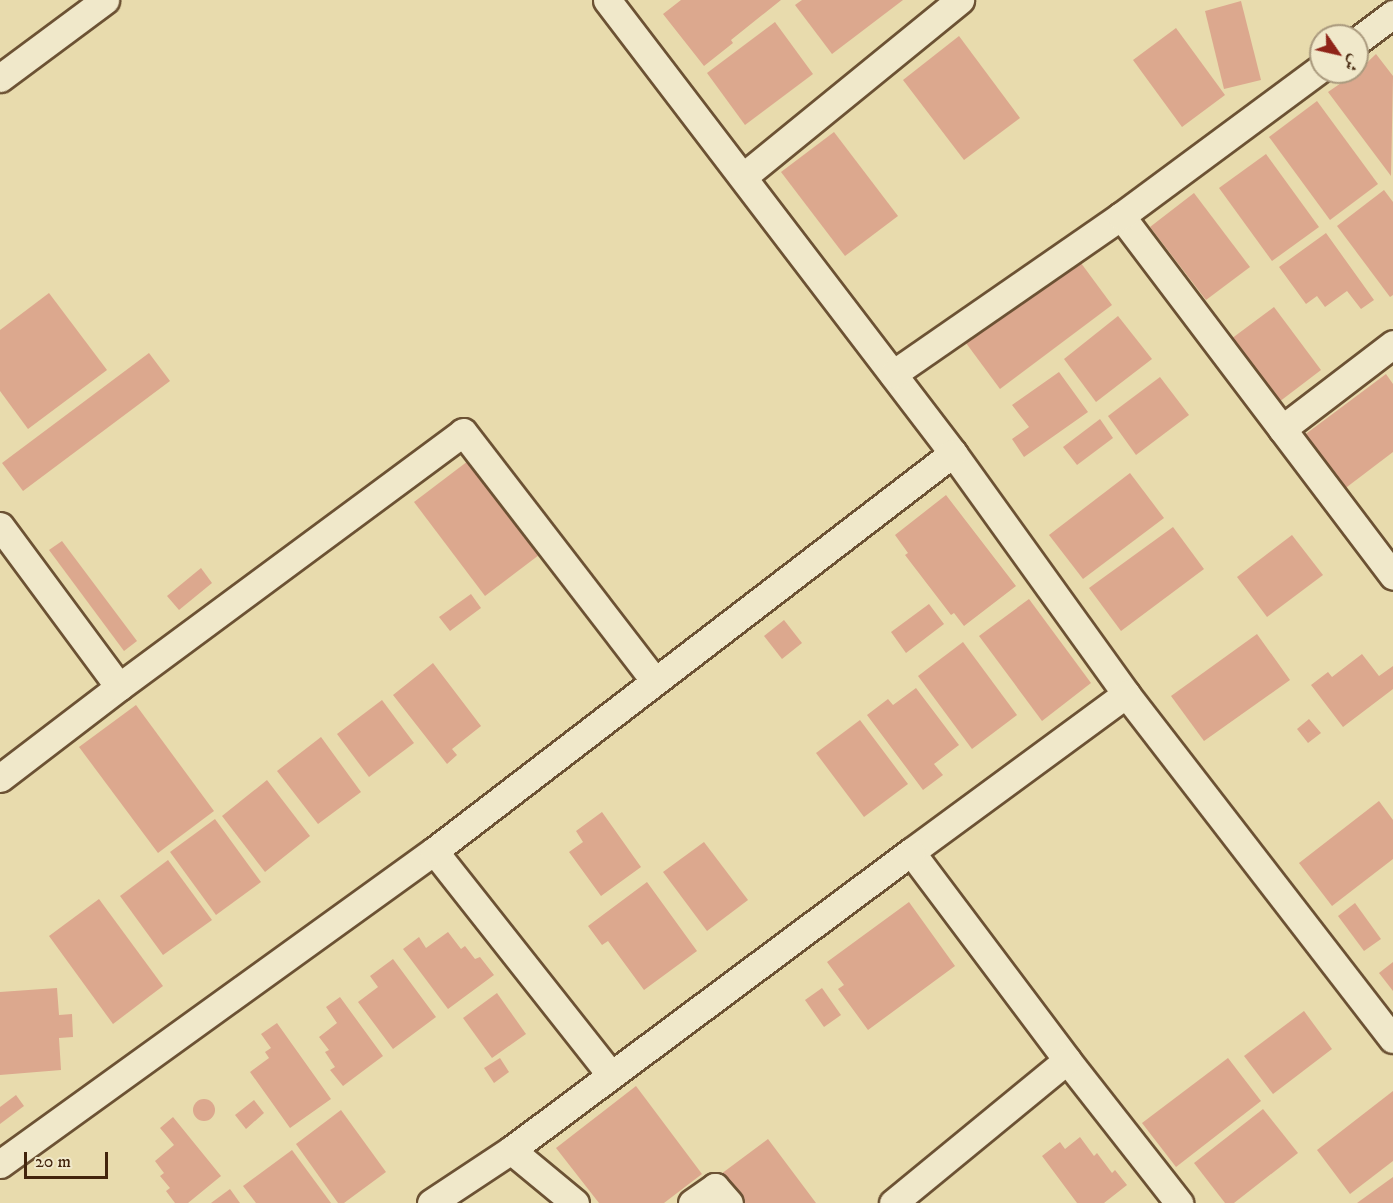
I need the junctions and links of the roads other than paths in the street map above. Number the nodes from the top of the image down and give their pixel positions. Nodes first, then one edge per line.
1 (105, 0) edge
2 (607, 0) edge
3 (956, 1) edge
4 (1393, 14) edge
5 (1369, 32) edge
6 (3, 70) edge
7 (1309, 77) edge
8 (744, 176) junction
9 (1121, 216) junction
10 (1393, 344) edge
11 (893, 374) junction
12 (1282, 429) junction
13 (952, 453) junction
14 (0, 526) edge
15 (1393, 576) edge
16 (655, 681) junction
17 (119, 687) junction
18 (1126, 694) junction
19 (0, 778) edge
20 (434, 851) junction
21 (912, 852) junction
22 (1393, 1039) edge
23 (1067, 1060) junction
24 (610, 1074) junction
25 (512, 1150) junction
26 (0, 1164) edge
27 (431, 1203) edge
28 (575, 1203) edge
29 (692, 1203) edge
30 (729, 1203) edge
31 (893, 1203) edge
32 (1179, 1203) edge

1 - 6 street
2 - 8 street
3 - 8 street
4 - 5 street
7 - 9 street
8 - 11 street
9 - 11 street
9 - 12 street
10 - 12 street
11 - 13 street
12 - 15 street
13 - 16 street
13 - 18 street
14 - 17 street
16 - 17 street
16 - 20 street
17 - 19 street
18 - 21 street
18 - 22 street
20 - 24 street
20 - 26 street
21 - 23 street
21 - 24 street
23 - 31 street
23 - 32 street
24 - 25 street
25 - 27 street
25 - 28 street
29 - 30 street

